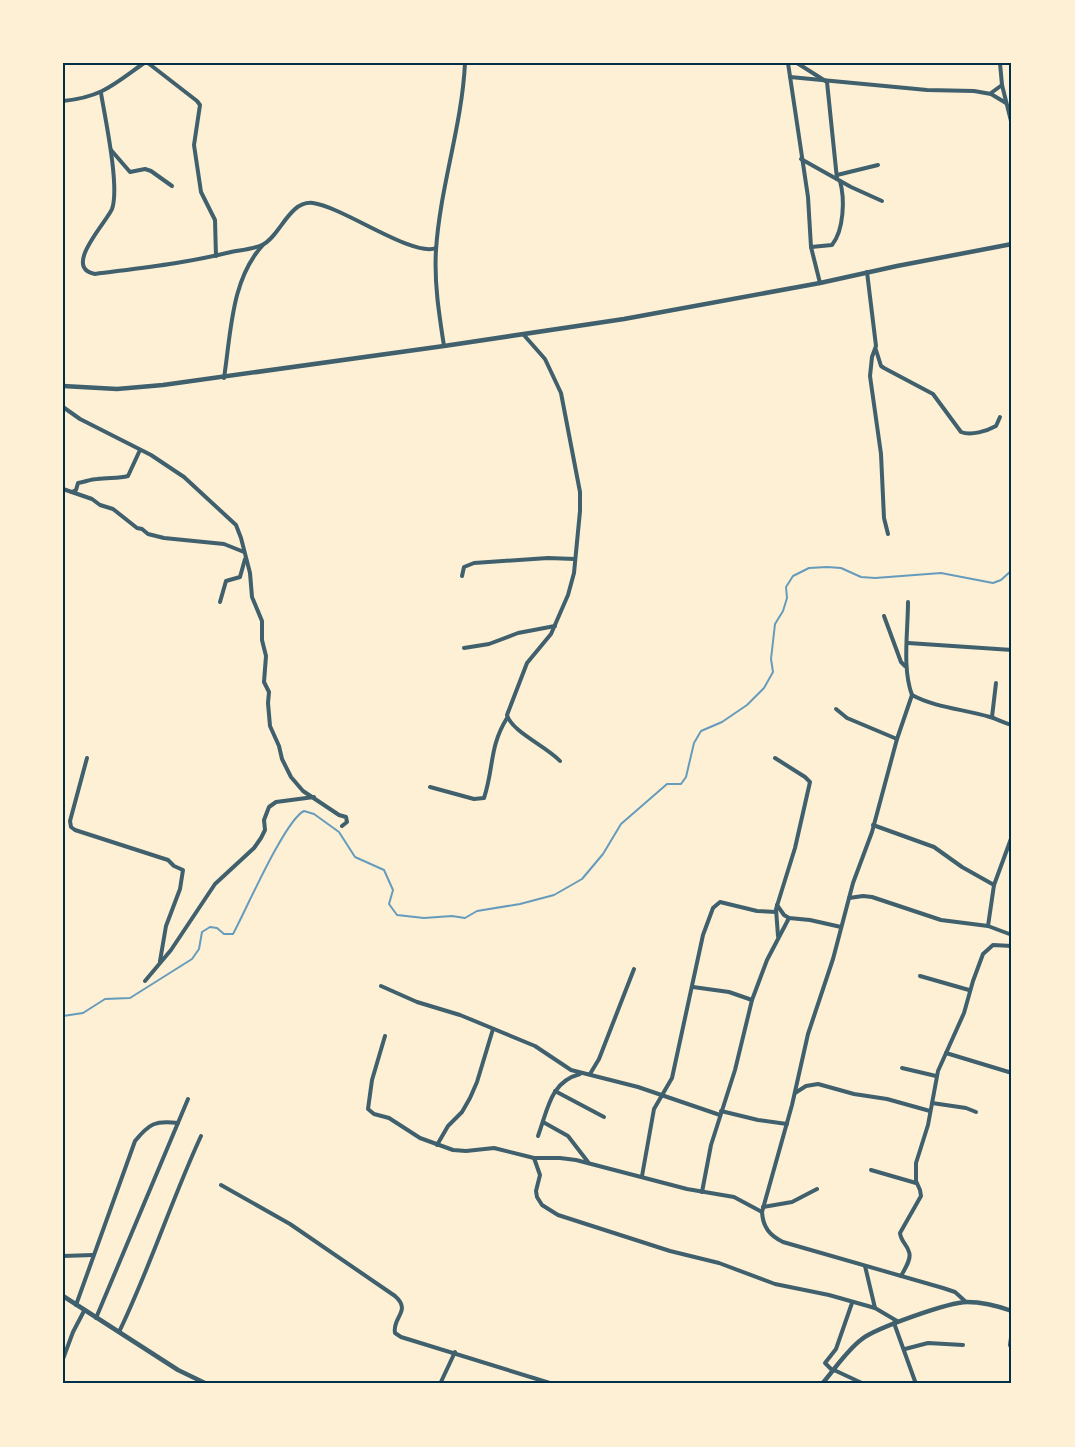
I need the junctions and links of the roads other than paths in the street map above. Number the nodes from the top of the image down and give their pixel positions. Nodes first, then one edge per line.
1 (146, 63) edge
2 (465, 63) edge
3 (788, 63) edge
4 (797, 63) edge
5 (1000, 63) edge
6 (790, 77) junction
7 (827, 82) junction
8 (1002, 85) junction
9 (101, 93) junction
10 (991, 94) junction
11 (63, 101) edge
12 (1006, 103) junction
13 (1012, 125) edge
14 (110, 149) junction
15 (801, 159) junction
16 (878, 165) dead end
17 (838, 178) junction
18 (172, 186) dead end
19 (882, 201) dead end
20 (264, 244) junction
21 (1012, 244) edge
22 (811, 246) junction
23 (436, 248) junction
24 (216, 256) junction
25 (867, 272) junction
26 (820, 283) junction
27 (523, 334) junction
28 (444, 346) junction
29 (876, 349) junction
30 (224, 378) junction
31 (63, 386) edge
32 (63, 407) edge
33 (1000, 417) dead end
34 (140, 450) junction
35 (63, 489) edge
36 (72, 492) junction
37 (888, 534) dead end
38 (244, 552) junction
39 (246, 558) junction
40 (575, 559) junction
41 (462, 576) dead end
42 (220, 602) dead end
43 (908, 602) dead end
44 (884, 616) dead end
45 (555, 626) junction
46 (908, 643) junction
47 (464, 648) dead end
48 (1012, 650) edge
49 (905, 666) junction
50 (996, 683) dead end
51 (912, 695) junction
52 (836, 709) dead end
53 (507, 717) junction
54 (992, 717) junction
55 (1012, 725) edge
56 (897, 739) junction
57 (87, 758) dead end
58 (775, 758) dead end
59 (560, 761) dead end
60 (429, 787) dead end
61 (315, 797) junction
62 (873, 825) junction
63 (342, 826) dead end
64 (1012, 836) edge
65 (994, 885) junction
66 (849, 898) junction
67 (777, 905) junction
68 (776, 912) junction
69 (789, 918) junction
70 (988, 926) junction
71 (841, 927) junction
72 (1012, 935) edge
73 (778, 937) junction
74 (1012, 946) edge
75 (160, 961) junction
76 (634, 969) dead end
77 (920, 976) dead end
78 (145, 981) dead end
79 (381, 986) dead end
80 (693, 987) junction
81 (969, 990) junction
82 (752, 1000) junction
83 (493, 1029) junction
84 (385, 1035) dead end
85 (946, 1053) junction
86 (902, 1068) dead end
87 (1012, 1072) edge
88 (584, 1073) junction
89 (590, 1074) junction
90 (936, 1076) junction
91 (555, 1091) junction
92 (795, 1093) junction
93 (663, 1096) junction
94 (188, 1099) dead end
95 (932, 1103) junction
96 (930, 1111) junction
97 (976, 1112) dead end
98 (721, 1113) junction
99 (604, 1117) dead end
100 (543, 1122) junction
101 (178, 1124) junction
102 (787, 1124) junction
103 (201, 1136) dead end
104 (538, 1136) dead end
105 (437, 1145) junction
106 (534, 1158) junction
107 (588, 1163) junction
108 (871, 1170) dead end
109 (642, 1176) junction
110 (917, 1183) junction
111 (221, 1185) dead end
112 (817, 1189) dead end
113 (702, 1192) junction
114 (763, 1209) junction
115 (93, 1255) junction
116 (63, 1256) edge
117 (865, 1266) junction
118 (901, 1276) junction
119 (63, 1296) edge
120 (966, 1302) junction
121 (852, 1303) junction
122 (76, 1305) junction
123 (875, 1308) junction
124 (84, 1311) junction
125 (1012, 1311) edge
126 (96, 1319) junction
127 (895, 1322) junction
128 (1012, 1330) edge
129 (119, 1333) junction
130 (963, 1345) dead end
131 (905, 1349) junction
132 (1012, 1349) edge
133 (455, 1352) junction
134 (63, 1359) edge
135 (834, 1370) junction
136 (207, 1384) edge
137 (440, 1384) edge
138 (553, 1384) edge
139 (602, 1384) edge
140 (613, 1384) edge
141 (822, 1384) edge
142 (864, 1384) edge
143 (916, 1384) edge

1 - 9 street
1 - 24 street
2 - 23 street
3 - 6 street
4 - 7 street
5 - 8 street
6 - 7 street
6 - 15 street
7 - 10 street
7 - 17 street
8 - 10 street
8 - 12 street
9 - 11 street
9 - 14 street
10 - 12 street
12 - 13 street
14 - 18 street
14 - 24 street
15 - 17 street
15 - 22 street
16 - 17 street
17 - 19 street
17 - 22 street
20 - 23 street
20 - 24 street
20 - 30 street
21 - 25 street
22 - 26 street
23 - 28 street
25 - 26 street
25 - 29 street
26 - 27 street
27 - 28 street
27 - 40 street
28 - 30 street
29 - 33 street
29 - 37 street
30 - 31 street
32 - 34 street
34 - 36 street
34 - 38 street
35 - 36 street
36 - 38 street
38 - 39 street
39 - 42 street
39 - 61 street
40 - 41 street
40 - 45 street
43 - 46 street
44 - 49 street
45 - 47 street
45 - 53 street
46 - 48 street
46 - 49 street
49 - 51 street
50 - 54 street
51 - 54 street
51 - 56 street
52 - 56 street
53 - 59 street
53 - 60 street
54 - 55 street
56 - 62 street
57 - 75 street
58 - 67 street
61 - 63 street
61 - 75 street
62 - 65 street
62 - 66 street
64 - 65 street
65 - 70 street
66 - 70 street
66 - 71 street
67 - 68 street
67 - 69 street
68 - 73 street
68 - 80 street
69 - 71 street
69 - 73 street
70 - 72 street
71 - 92 street
73 - 82 street
74 - 81 street
75 - 78 street
76 - 89 street
77 - 81 street
79 - 83 street
80 - 82 street
80 - 93 street
81 - 85 street
82 - 98 street
83 - 88 street
83 - 105 street
84 - 105 street
85 - 87 street
85 - 90 street
86 - 90 street
88 - 89 street
88 - 91 street
89 - 93 street
90 - 95 street
91 - 99 street
91 - 100 street
92 - 96 street
92 - 102 street
93 - 98 street
93 - 109 street
94 - 101 street
95 - 96 street
95 - 97 street
96 - 110 street
98 - 102 street
98 - 113 street
100 - 104 street
100 - 107 street
101 - 115 street
101 - 126 street
102 - 114 street
103 - 129 street
105 - 106 street
106 - 107 street
106 - 121 street
107 - 109 street
108 - 110 street
109 - 113 street
110 - 118 street
111 - 133 street
112 - 114 street
113 - 114 street
114 - 117 street
115 - 116 street
115 - 122 street
117 - 118 street
117 - 123 street
118 - 120 street
119 - 122 street
120 - 125 street
120 - 127 street
121 - 123 street
121 - 135 street
122 - 124 street
123 - 127 street
124 - 126 street
124 - 134 street
126 - 129 street
127 - 131 street
127 - 135 street
128 - 132 street
129 - 136 street
130 - 131 street
131 - 143 street
133 - 137 street
133 - 138 street
135 - 141 street
135 - 142 street
139 - 140 street

